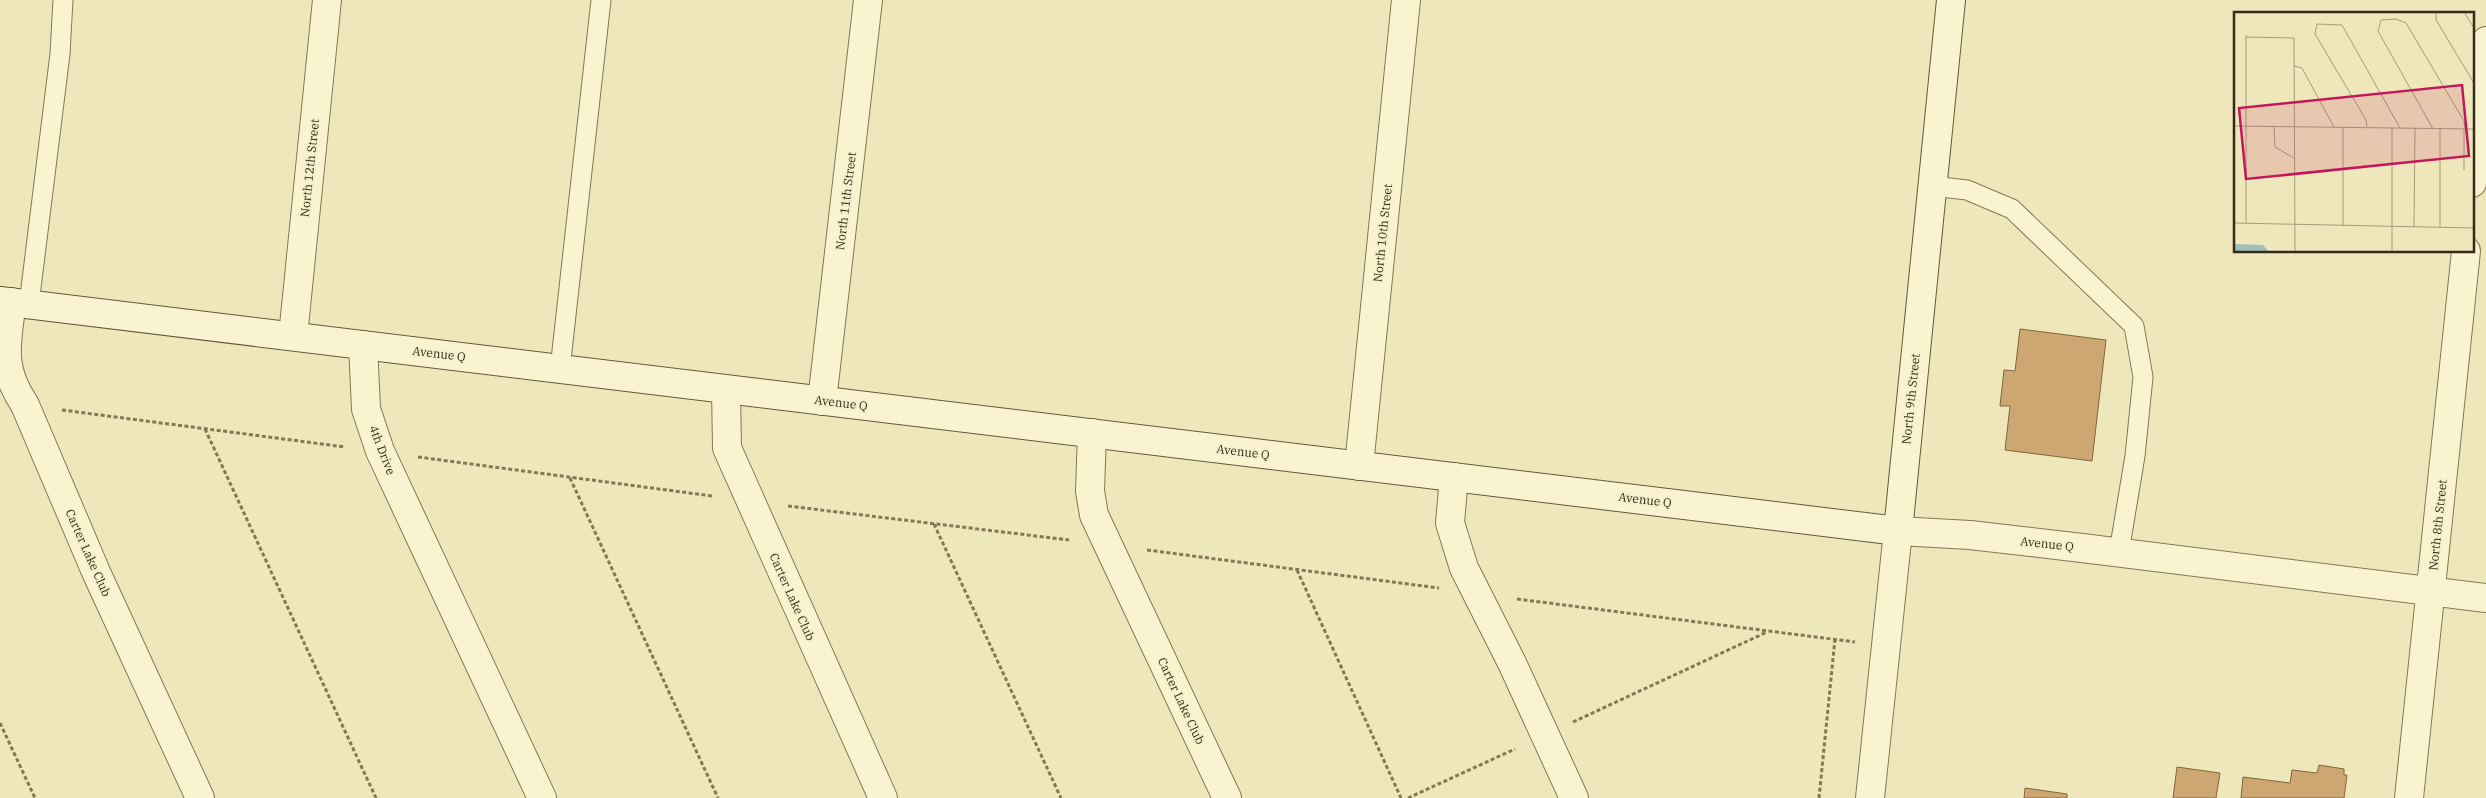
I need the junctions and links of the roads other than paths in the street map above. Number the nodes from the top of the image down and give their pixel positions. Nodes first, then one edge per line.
1 (63, 0) edge
2 (327, 0) edge
3 (601, 0) edge
4 (868, 0) edge
5 (1406, 0) edge
6 (1951, 0) edge
7 (2486, 42) edge
8 (2474, 163) edge
9 (1932, 186) junction
10 (2466, 252) edge
11 (13, 302) edge
12 (293, 336) junction
13 (363, 345) junction
14 (560, 369) junction
15 (726, 390) junction
16 (822, 401) junction
17 (1092, 433) junction
18 (1359, 466) junction
19 (1454, 477) junction
20 (1898, 531) junction
21 (2120, 552) junction
22 (2431, 591) junction
23 (2486, 598) edge
24 (200, 798) edge
25 (542, 798) edge
26 (883, 798) edge
27 (1227, 798) edge
28 (1574, 798) edge
29 (1870, 798) edge
30 (2409, 798) edge

1 - 11 lane
2 - 12 street, North 12th Street
3 - 14 lane
4 - 16 street, North 11th Street
5 - 18 street, North 10th Street
6 - 9 street, North 9th Street
7 - 8 street
9 - 20 street, North 9th Street
9 - 21 lane
10 - 22 street, North 8th Street
11 - 12 street, Avenue Q
11 - 24 street, Carter Lake Club
12 - 13 street, Avenue Q
13 - 14 street, Avenue Q
13 - 25 street, 4th Drive
14 - 15 street, Avenue Q
15 - 16 street, Avenue Q
15 - 26 street, Carter Lake Club
16 - 17 street, Avenue Q
17 - 18 street, Avenue Q
17 - 27 street, Carter Lake Club
18 - 19 street, Avenue Q
19 - 20 street, Avenue Q
19 - 28 street
20 - 21 street, Avenue Q
20 - 29 street, North 9th Street
21 - 22 street, Avenue Q
22 - 23 street, Avenue Q
22 - 30 street, North 8th Street

